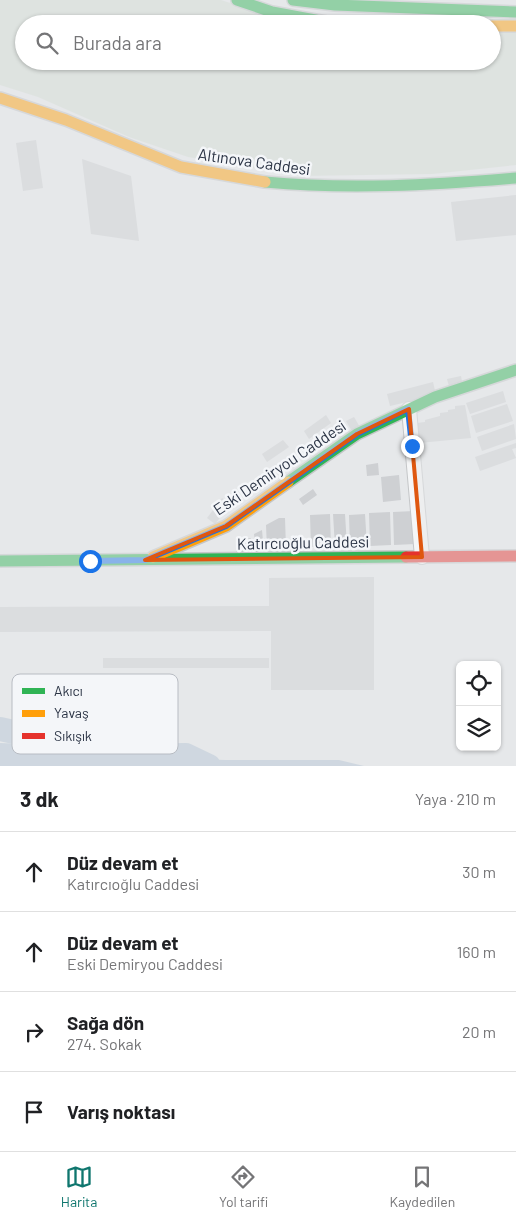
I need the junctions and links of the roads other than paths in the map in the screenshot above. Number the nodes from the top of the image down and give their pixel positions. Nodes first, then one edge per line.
1 (237, 0) edge
2 (293, 0) edge
3 (412, 4) edge
4 (516, 12) edge
5 (288, 15) edge
6 (501, 26) edge
7 (516, 26) edge
8 (0, 98) edge
9 (516, 178) edge
10 (516, 370) edge
11 (408, 409) junction
12 (516, 556) edge
13 (422, 558) junction
14 (145, 560) junction
15 (0, 561) edge

1 - 5 main road
2 - 3 main road
3 - 4 main road
6 - 7 main road
8 - 9 main road, Altınova Caddesi
10 - 11 main road, Eski Demiryou Caddesi
11 - 13 street
11 - 14 main road, Eski Demiryou Caddesi
12 - 13 main road, Katırcıoğlu Caddesi
13 - 14 main road, Katırcıoğlu Caddesi
14 - 15 main road, Katırcıoğlu Caddesi

